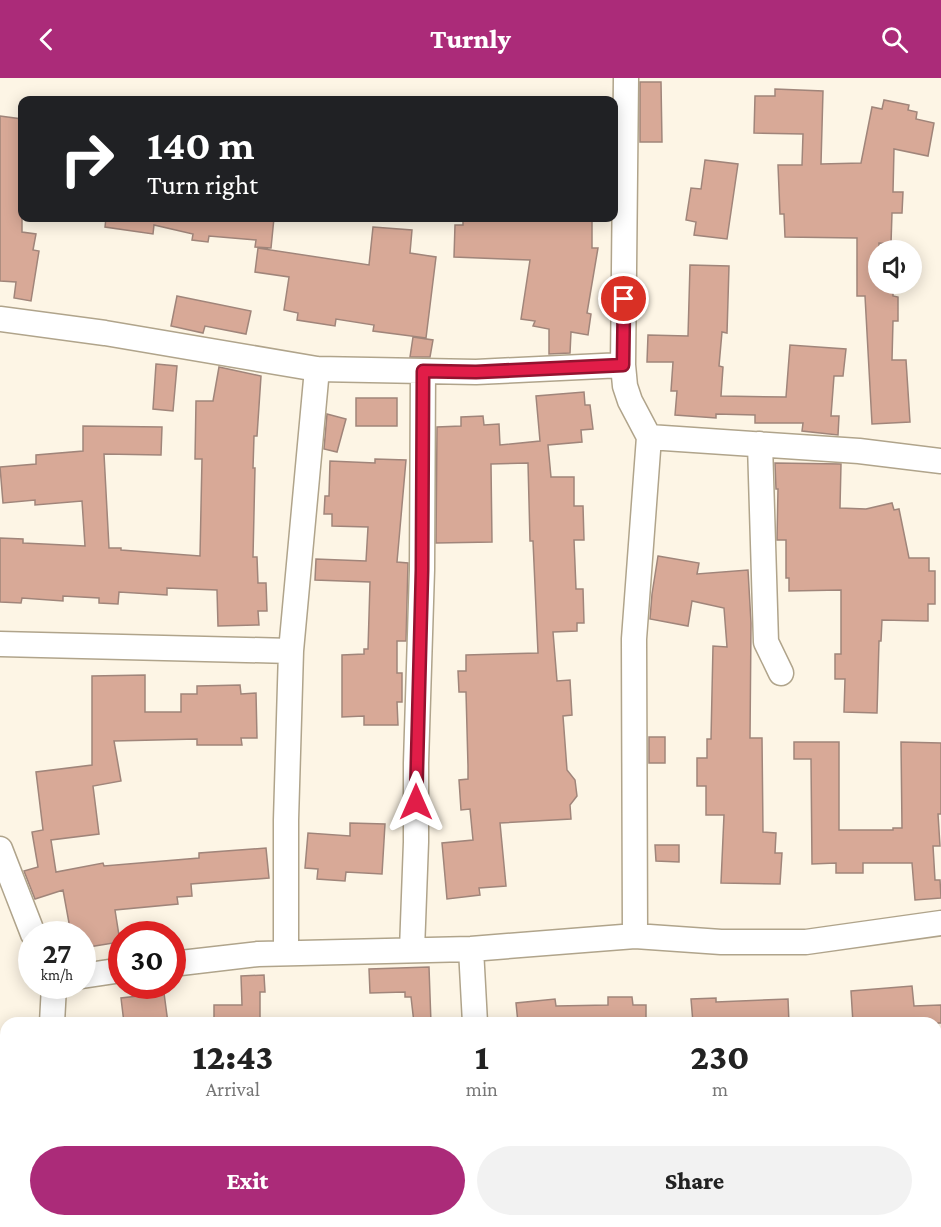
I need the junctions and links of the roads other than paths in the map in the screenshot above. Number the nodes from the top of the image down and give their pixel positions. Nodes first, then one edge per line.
1 (626, 78) edge
2 (0, 319) edge
3 (623, 365) junction
4 (317, 369) junction
5 (423, 371) junction
6 (649, 437) junction
7 (760, 444) junction
8 (941, 461) edge
9 (0, 644) edge
10 (291, 651) junction
11 (781, 673) dead end
12 (0, 849) edge
13 (28, 921) edge
14 (941, 923) edge
15 (635, 936) junction
16 (471, 949) junction
17 (412, 950) junction
18 (286, 953) junction
19 (186, 962) edge
20 (53, 999) edge
21 (52, 1017) edge
22 (475, 1017) edge

1 - 3 street
2 - 4 street
3 - 5 street
3 - 6 street
4 - 5 street
4 - 10 street
5 - 17 street
6 - 7 street
6 - 15 street
7 - 8 street
7 - 11 street
9 - 10 street
10 - 18 street
12 - 13 street
14 - 15 street
15 - 16 street
16 - 17 street
16 - 22 street
17 - 18 street
18 - 19 street
20 - 21 street

